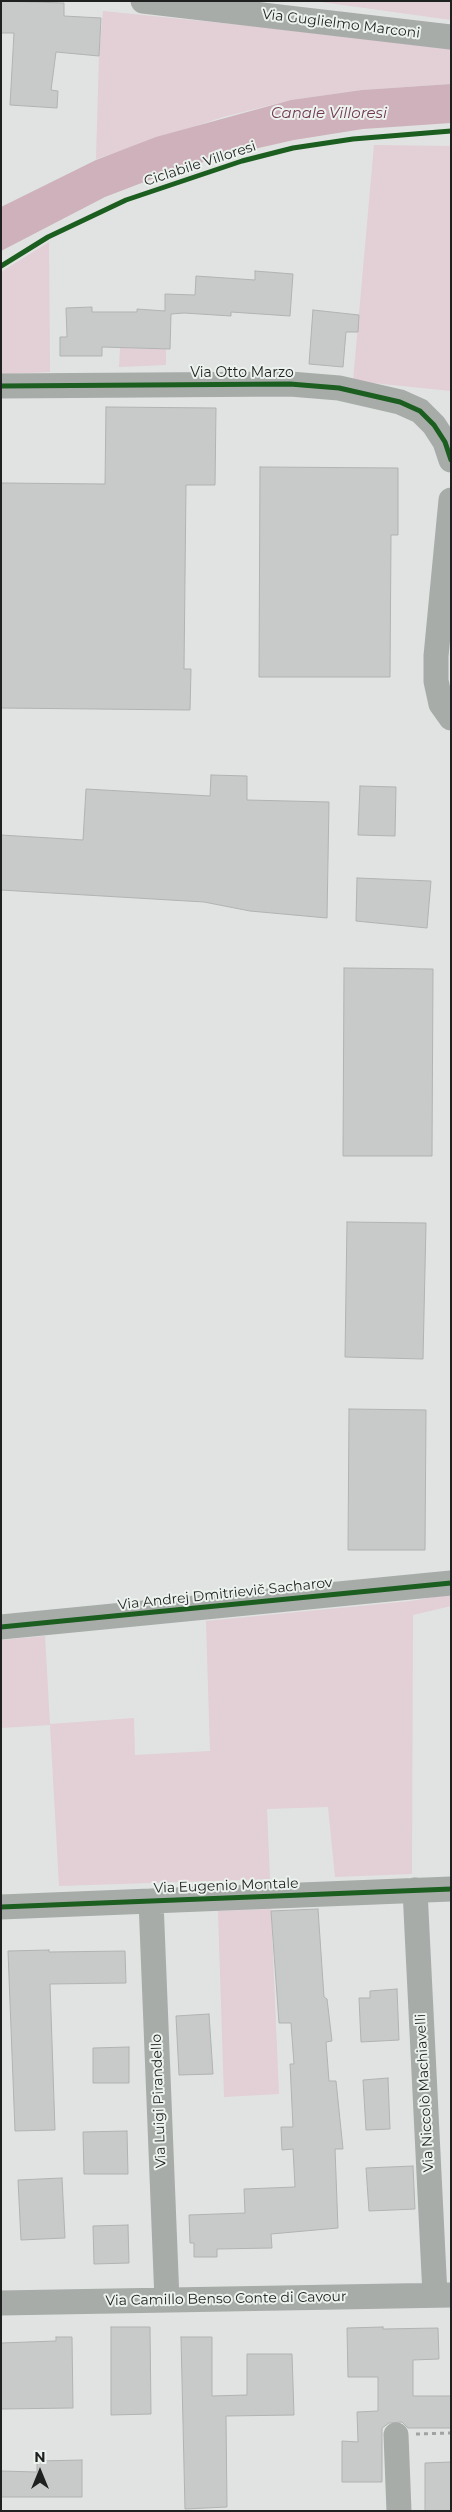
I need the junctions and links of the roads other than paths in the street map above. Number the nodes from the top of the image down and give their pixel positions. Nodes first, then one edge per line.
1 (143, 1) edge
2 (451, 37) edge
3 (1, 386) edge
4 (451, 460) edge
5 (451, 500) edge
6 (451, 718) edge
7 (451, 1583) edge
8 (1, 1627) edge
9 (451, 1889) edge
10 (415, 1890) junction
11 (151, 1901) junction
12 (1, 1906) edge
13 (443, 2295) edge
14 (167, 2300) junction
15 (1, 2303) edge
16 (396, 2435) road end
17 (398, 2511) edge

1 - 2 street, Via Guglielmo Marconi
3 - 4 street, Via Otto Marzo
5 - 6 street
7 - 8 street, Via Andrej Dmitrievič Sacharov
9 - 10 street, Via Eugenio Montale
10 - 11 street, Via Eugenio Montale
10 - 13 street, Via Niccolò Machiavelli
11 - 12 street, Via Eugenio Montale
11 - 14 street, Via Luigi Pirandello
13 - 14 street, Via Camillo Benso Conte di Cavour
14 - 15 street, Via Camillo Benso Conte di Cavour
16 - 17 street

